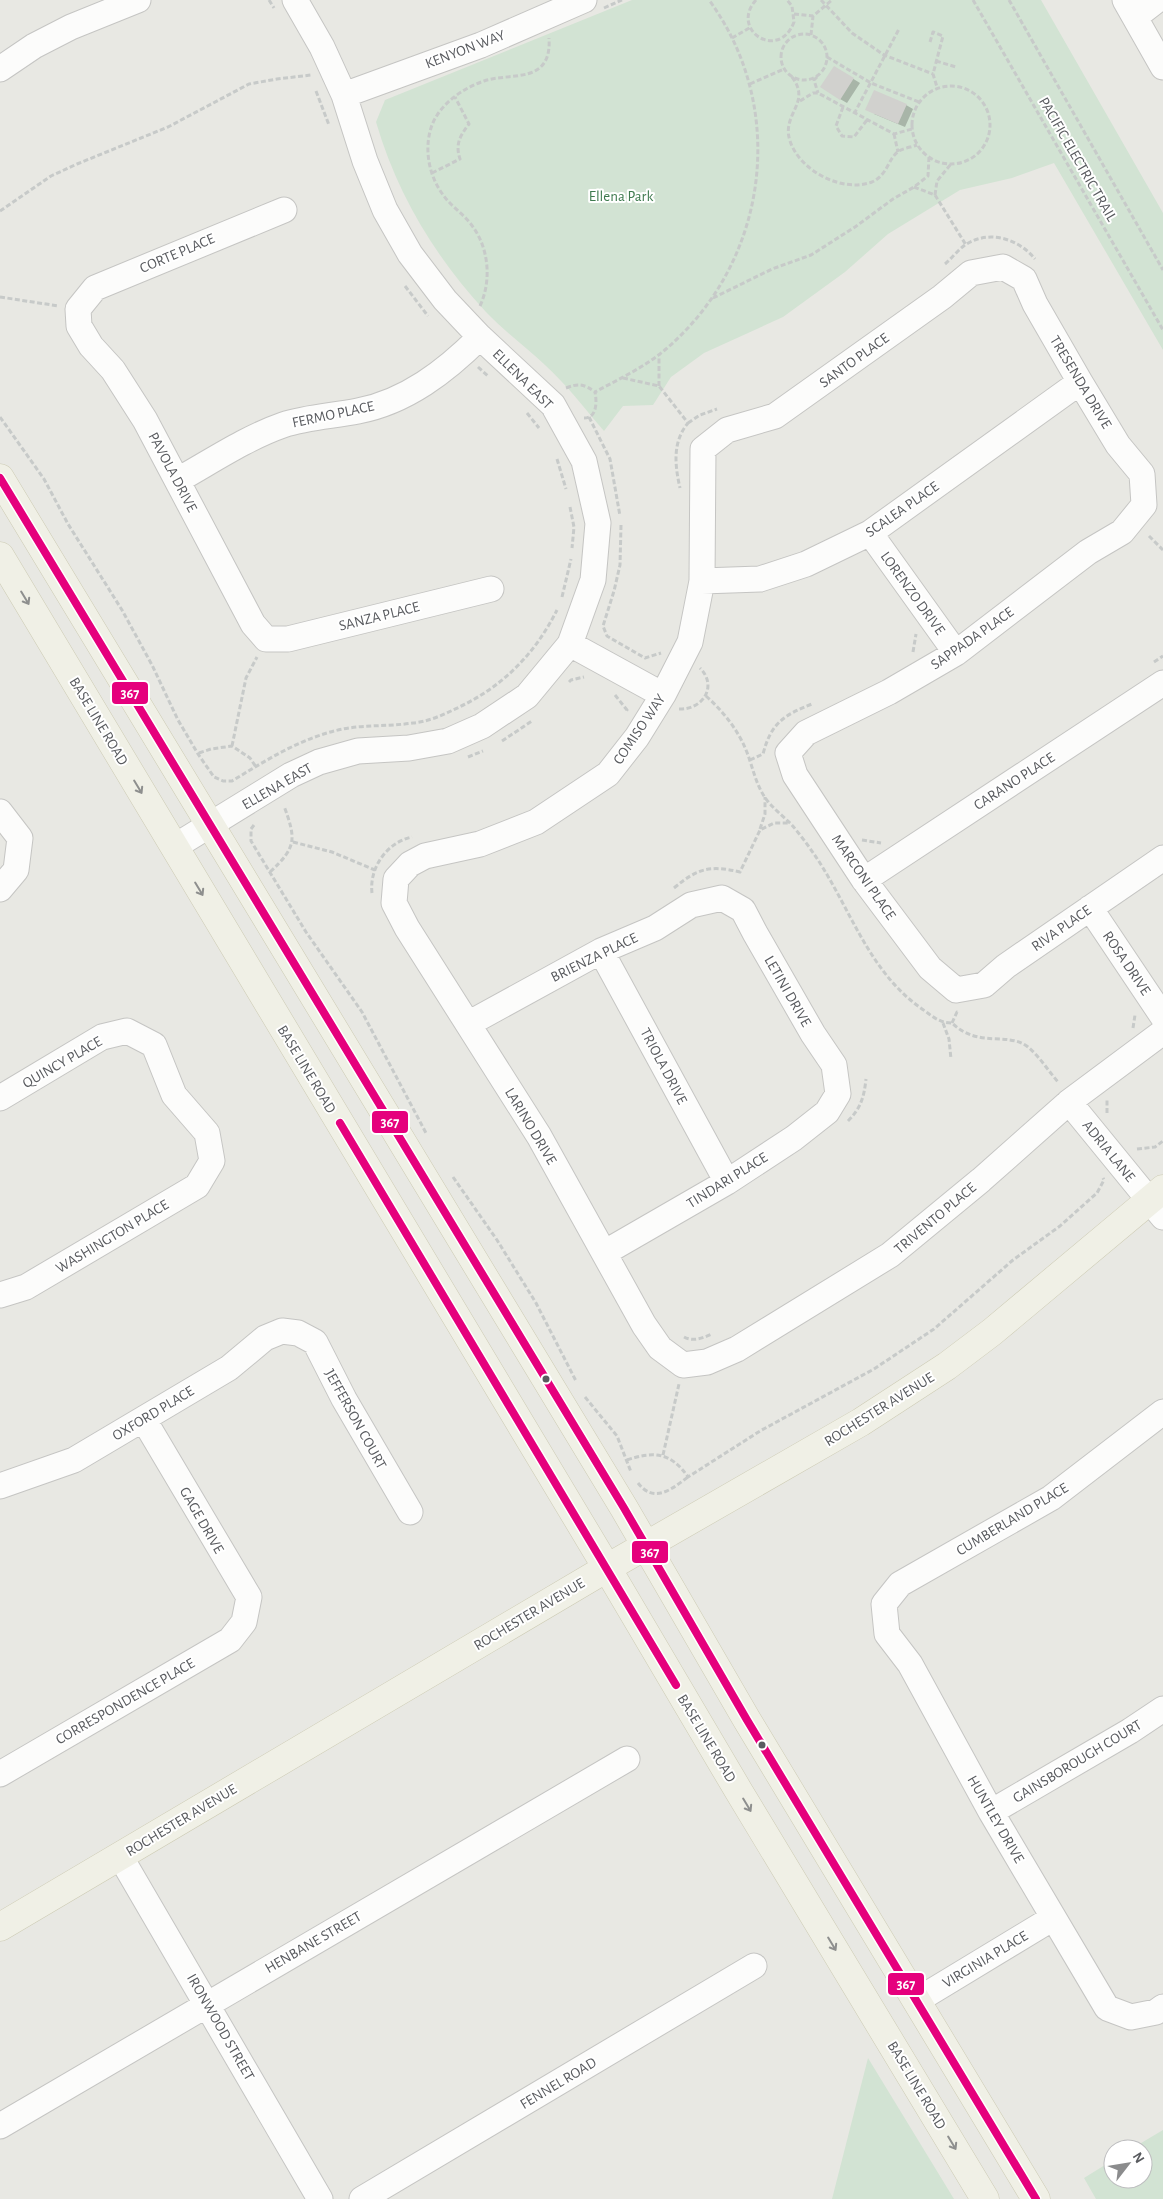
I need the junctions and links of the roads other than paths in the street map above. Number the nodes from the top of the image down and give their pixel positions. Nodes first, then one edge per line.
1 (138, 0) edge
2 (584, 0) edge
3 (1157, 0) edge
4 (287, 8) edge
5 (1130, 9) edge
6 (1163, 67) edge
7 (0, 69) edge
8 (344, 94) junction
9 (284, 210) dead end
10 (1003, 267) joint
11 (78, 308) joint
12 (472, 345) junction
13 (1080, 382) junction
14 (703, 449) joint
15 (0, 478) edge
16 (178, 480) junction
17 (1144, 505) joint
18 (870, 533) junction
19 (0, 556) edge
20 (702, 581) junction
21 (491, 589) dead end
22 (266, 639) joint
23 (570, 644) junction
24 (956, 653) junction
25 (1155, 675) edge
26 (670, 705) junction
27 (788, 753) joint
28 (0, 812) edge
29 (211, 825) junction
30 (174, 847) junction
31 (1163, 858) edge
32 (385, 874) joint
33 (864, 880) junction
34 (0, 889) edge
35 (722, 898) joint
36 (1090, 908) junction
37 (602, 950) junction
38 (960, 1000) joint
39 (1163, 1017) edge
40 (468, 1024) junction
41 (1163, 1032) edge
42 (1065, 1089) junction
43 (838, 1094) joint
44 (0, 1098) edge
45 (212, 1161) joint
46 (727, 1182) junction
47 (1158, 1202) edge
48 (604, 1253) junction
49 (0, 1295) edge
50 (298, 1333) joint
51 (680, 1378) joint
52 (1163, 1412) edge
53 (144, 1420) junction
54 (0, 1486) edge
55 (410, 1512) dead end
56 (646, 1545) junction
57 (607, 1568) junction
58 (884, 1604) joint
59 (244, 1622) joint
60 (1163, 1709) edge
61 (627, 1759) dead end
62 (0, 1774) edge
63 (991, 1812) junction
64 (120, 1856) junction
65 (1053, 1918) junction
66 (0, 1927) edge
67 (754, 1966) dead end
68 (916, 2001) junction
69 (207, 2004) junction
70 (1163, 2007) edge
71 (0, 2126) edge
72 (320, 2199) edge
73 (362, 2199) edge
74 (985, 2199) edge
75 (1036, 2199) edge

1 - 7 street
2 - 8 street, KENYON WAY
3 - 5 street
4 - 8 street, ELLENA EAST
5 - 6 street
8 - 12 street, ELLENA EAST
9 - 11 street, CORTE PLACE
10 - 13 street, TRESENDA DRIVE
10 - 14 street, SANTO PLACE
11 - 16 street, PAVOLA DRIVE
12 - 16 street, FERMO PLACE
12 - 23 street, ELLENA EAST
13 - 17 street, TRESENDA DRIVE
13 - 18 street, SCALEA PLACE
14 - 20 street, COMISO WAY
15 - 29 main road
16 - 22 street, PAVOLA DRIVE
17 - 24 street, SAPPADA PLACE
18 - 20 street, SCALEA PLACE
18 - 24 street, LORENZO DRIVE
19 -> 30 main road, BASE LINE ROAD
20 - 26 street, COMISO WAY
21 - 22 street, SANZA PLACE
23 - 26 street
23 - 29 street, ELLENA EAST
24 - 27 street, SAPPADA PLACE
25 - 33 street, CARANO PLACE
26 - 32 street, COMISO WAY
27 - 33 street, MARCONI PLACE
28 - 34 street
29 - 30 street, ELLENA EAST
29 - 56 main road
30 -> 57 main road, BASE LINE ROAD
31 - 36 street, RIVA PLACE
32 - 40 street, LARINO DRIVE
33 - 38 street, MARCONI PLACE
35 - 37 street, BRIENZA PLACE
35 - 43 street, LETINI DRIVE
36 - 38 street, RIVA PLACE
36 - 39 street, ROSA DRIVE
37 - 40 street, BRIENZA PLACE
37 - 46 street, TRIOLA DRIVE
40 - 48 street, LARINO DRIVE
41 - 42 street, TRIVENTO PLACE
42 - 47 street, ADRIA LANE
42 - 51 street, TRIVENTO PLACE
43 - 46 street, TINDARI PLACE
44 - 45 street, QUINCY PLACE
45 - 49 street, WASHINGTON PLACE
46 - 48 street, TINDARI PLACE
47 - 56 main road, ROCHESTER AVENUE
48 - 51 street, LARINO DRIVE
50 - 53 street, OXFORD PLACE
50 - 55 street, JEFFERSON COURT
52 - 58 street, CUMBERLAND PLACE
53 - 54 street, OXFORD PLACE
53 - 59 street, GAGE DRIVE
56 - 57 main road, ROCHESTER AVENUE
56 - 68 main road
57 - 64 main road, ROCHESTER AVENUE
57 -> 74 main road, BASE LINE ROAD
58 - 63 street, HUNTLEY DRIVE
59 - 62 street, CORRESPONDENCE PLACE
60 - 63 street, GAINSBOROUGH COURT
61 - 69 street, HENBANE STREET
63 - 65 street, HUNTLEY DRIVE
64 - 66 main road, ROCHESTER AVENUE
64 - 69 street, IRONWOOD STREET
65 - 68 street, VIRGINIA PLACE
65 - 70 street, HUNTLEY DRIVE
67 - 73 street, FENNEL ROAD
68 - 75 main road
69 - 71 street, HENBANE STREET
69 - 72 street, IRONWOOD STREET

